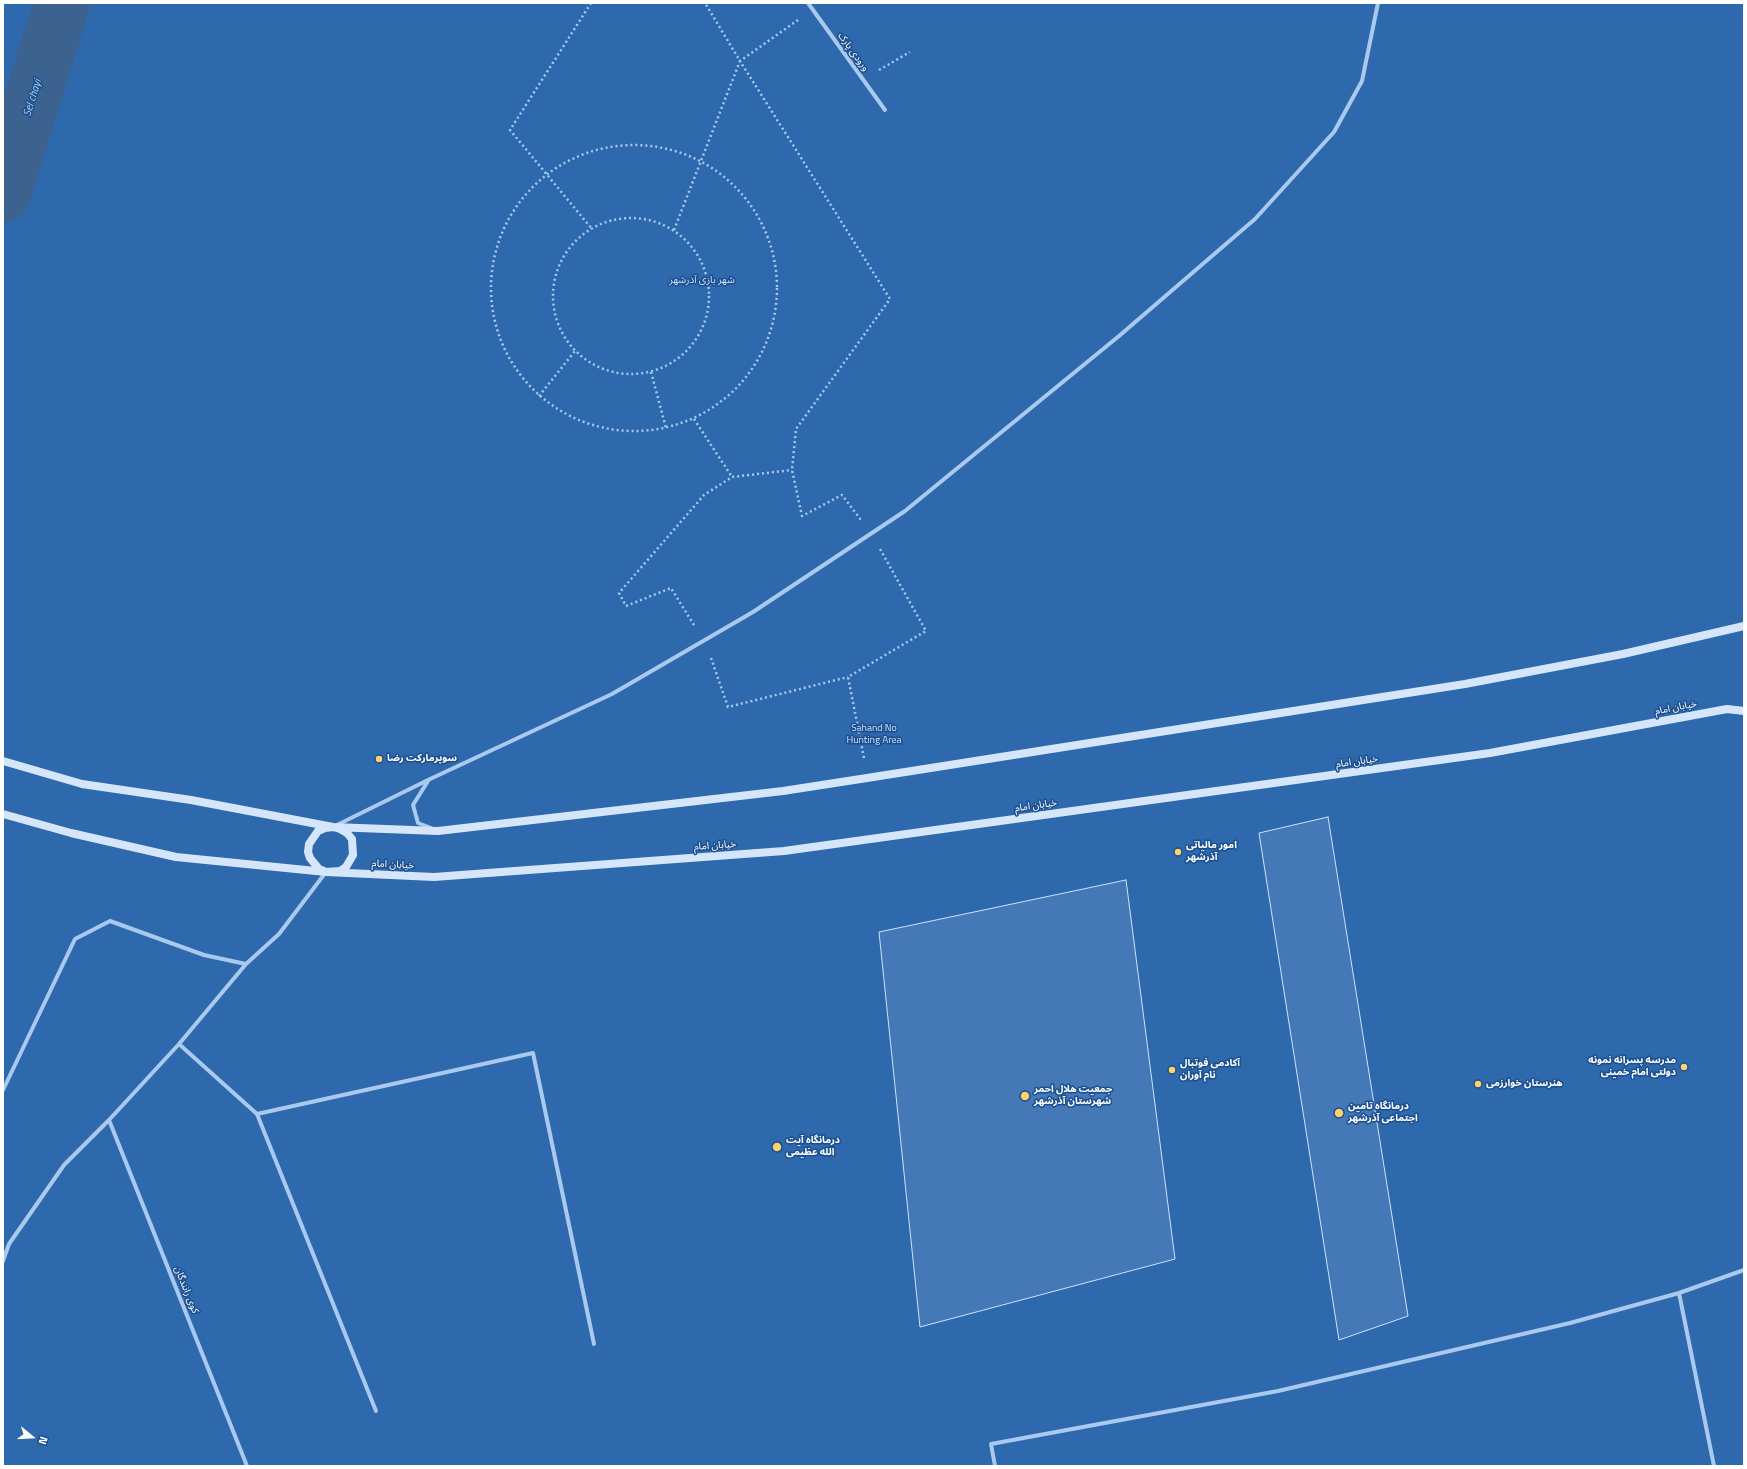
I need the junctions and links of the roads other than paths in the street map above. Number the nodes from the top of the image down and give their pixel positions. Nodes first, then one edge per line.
1 (808, 3) edge
2 (1378, 3) edge
3 (885, 110) dead end
4 (1744, 626) edge
5 (1744, 711) edge
6 (3, 761) edge
7 (428, 780) junction
8 (3, 814) edge
9 (333, 827) junction
10 (438, 831) junction
11 (326, 872) junction
12 (246, 964) junction
13 (179, 1044) junction
14 (3, 1090) edge
15 (257, 1114) junction
16 (109, 1120) junction
17 (3, 1261) edge
18 (1744, 1270) edge
19 (1679, 1293) junction
20 (594, 1344) dead end
21 (376, 1411) dead end
22 (247, 1466) edge
23 (995, 1466) edge
24 (1714, 1466) edge

1 - 3 street, ورودی پارک
2 - 7 street
4 - 10 main road
5 - 11 main road, خیابان امام
6 - 9 main road
7 - 9 street
7 - 10 street
8 - 11 main road, خیابان امام
9 - 10 main road
9 - 11 main road
9 - 11 main road
11 - 12 street
12 - 13 street
12 - 14 street
13 - 15 street
13 - 16 street
15 - 20 street
15 - 21 street
16 - 17 street
16 - 22 street, کوی رانندگان
18 - 19 street
19 - 23 street
19 - 24 street

